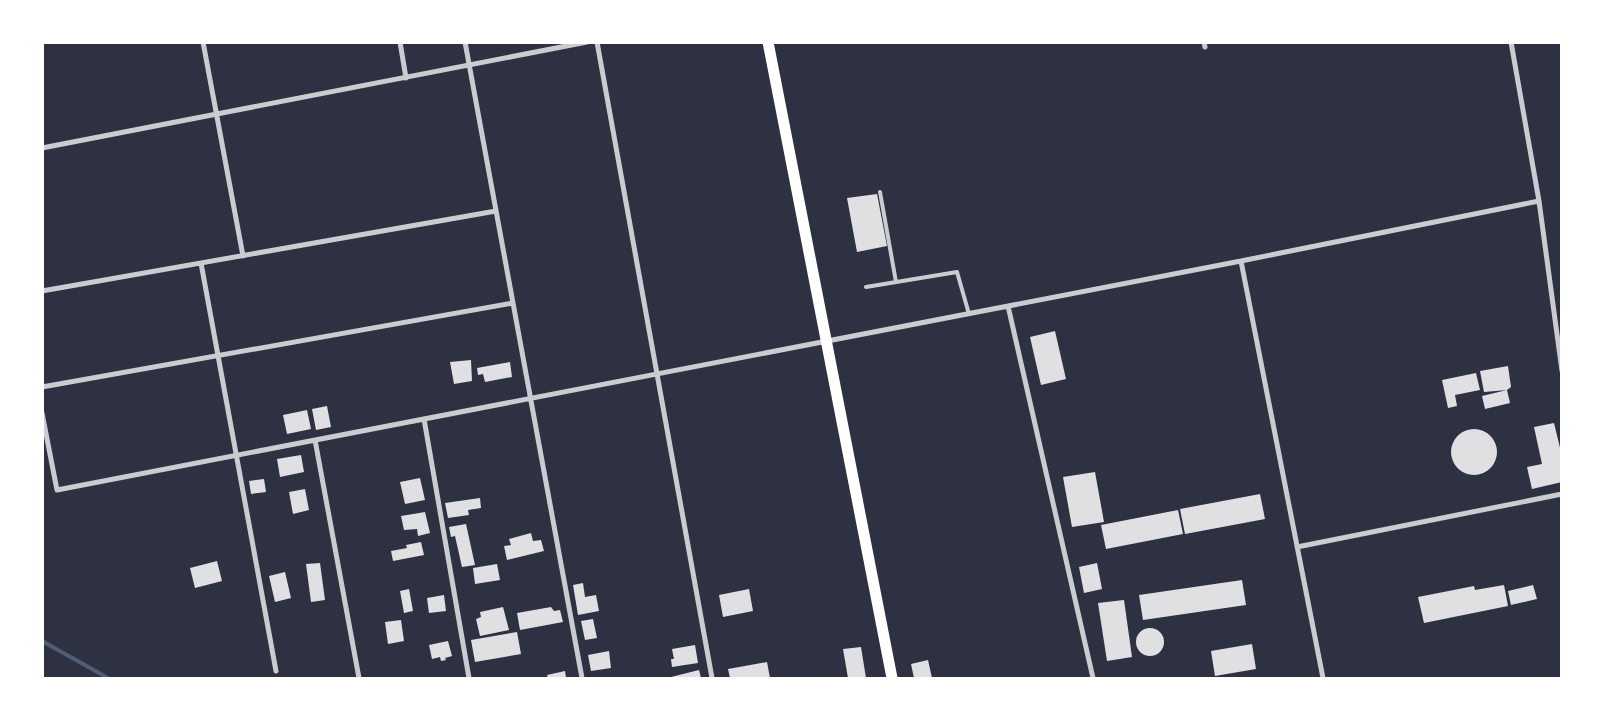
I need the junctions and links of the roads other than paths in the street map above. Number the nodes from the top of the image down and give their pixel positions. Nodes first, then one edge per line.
1 (203, 42) edge
2 (400, 42) edge
3 (465, 42) edge
4 (587, 42) edge
5 (596, 42) edge
6 (768, 42) edge
7 (1511, 42) edge
8 (469, 65) junction
9 (406, 78) junction
10 (216, 114) junction
11 (42, 148) edge
12 (880, 192) dead end
13 (1539, 201) junction
14 (496, 211) junction
15 (244, 256) junction
16 (1241, 261) junction
17 (201, 263) junction
18 (896, 282) junction
19 (866, 287) dead end
20 (42, 291) edge
21 (513, 303) junction
22 (1008, 306) junction
23 (969, 314) junction
24 (826, 341) junction
25 (218, 356) junction
26 (1562, 371) edge
27 (656, 374) junction
28 (42, 387) edge
29 (530, 398) junction
30 (42, 413) edge
31 (424, 419) junction
32 (315, 440) junction
33 (236, 455) junction
34 (1562, 494) edge
35 (1297, 547) junction
36 (276, 671) dead end
37 (359, 678) edge
38 (469, 678) edge
39 (582, 678) edge
40 (712, 678) edge
41 (892, 678) edge
42 (1093, 678) edge
43 (1323, 678) edge

1 - 10 street
2 - 9 street
3 - 8 street
4 - 8 street
5 - 27 street
6 - 24 main road
7 - 13 street
8 - 9 street
8 - 14 street
9 - 10 street
10 - 11 street
10 - 15 street
12 - 18 lane
13 - 16 street
13 - 26 street
14 - 15 street
14 - 21 street
15 - 17 street
16 - 22 street
16 - 35 street
17 - 20 street
17 - 25 street
18 - 19 lane
18 - 23 lane
21 - 25 street
21 - 29 street
22 - 23 street
22 - 42 street
23 - 24 street
24 - 27 street
24 - 41 main road
25 - 28 street
25 - 33 street
27 - 29 street
27 - 40 street
29 - 31 street
29 - 39 street
30 - 33 street
31 - 32 street
31 - 38 street
32 - 33 street
32 - 37 street
33 - 36 street
34 - 35 street
35 - 43 street

